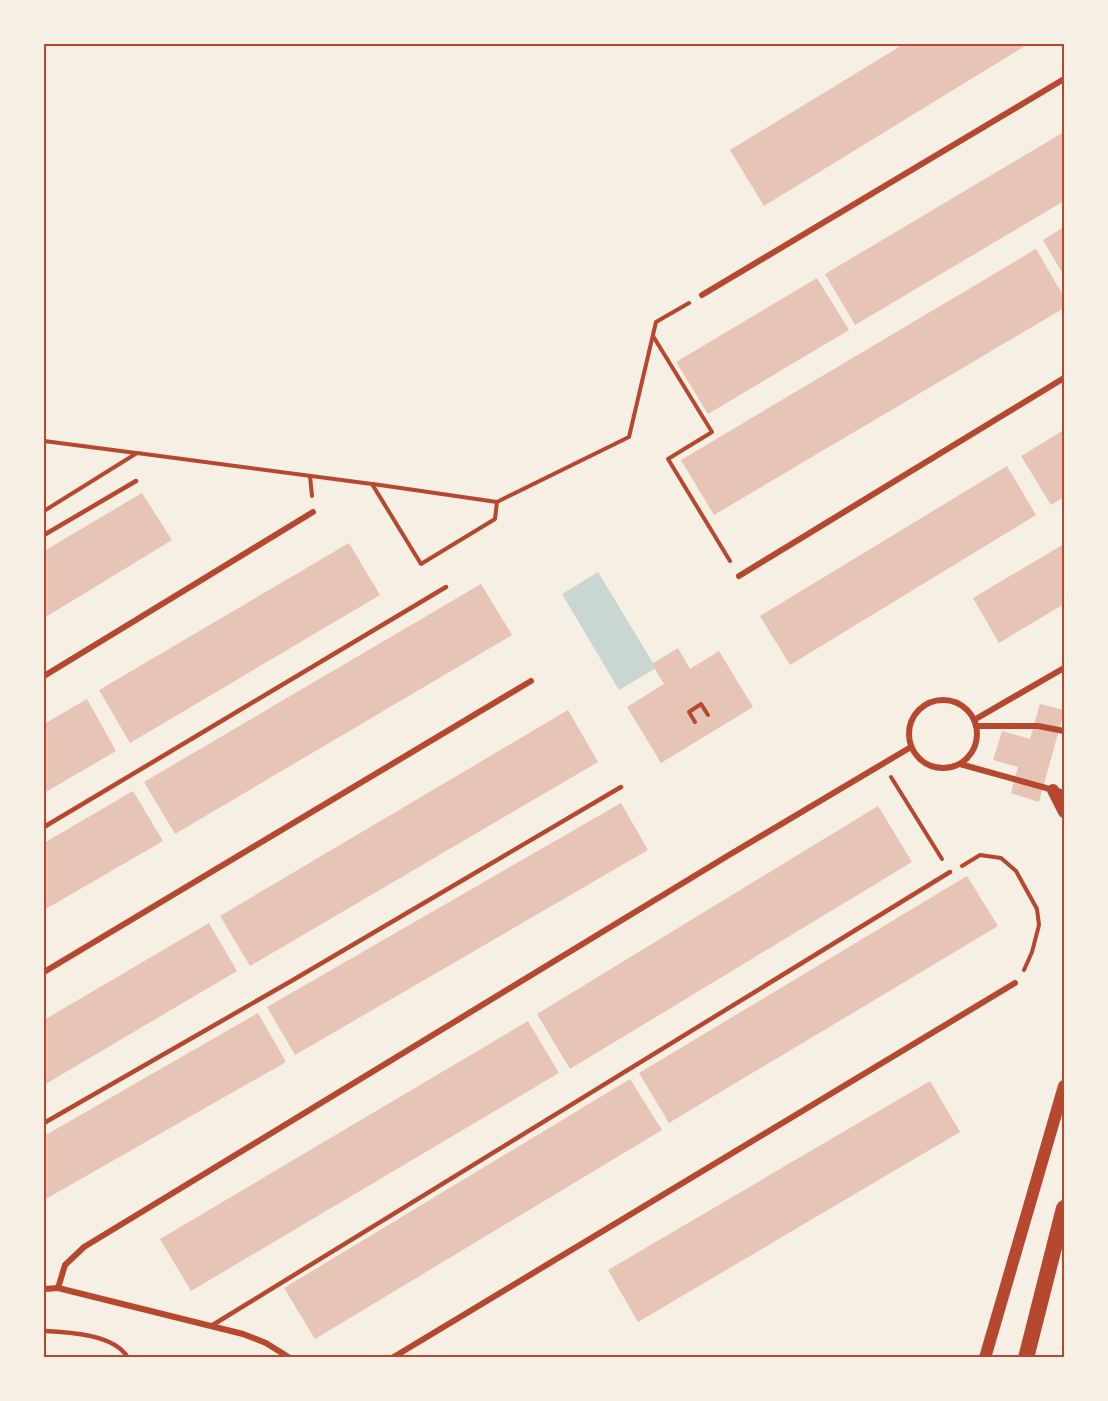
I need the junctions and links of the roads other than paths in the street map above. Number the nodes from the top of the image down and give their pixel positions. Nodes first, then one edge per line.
1 (1065, 79) edge
2 (702, 295) road end
3 (1065, 378) edge
4 (136, 481) dead end
5 (313, 512) dead end
6 (44, 535) edge
7 (739, 576) road end
8 (446, 587) dead end
9 (1065, 668) edge
10 (44, 676) edge
11 (531, 681) dead end
12 (975, 723) junction
13 (1065, 731) edge
14 (911, 747) junction
15 (960, 764) junction
16 (621, 787) dead end
17 (1059, 792) edge
18 (1065, 812) edge
19 (44, 827) edge
20 (950, 872) road end
21 (44, 972) edge
22 (1015, 983) road end
23 (1065, 1086) edge
24 (44, 1123) edge
25 (1065, 1208) edge
26 (44, 1288) edge
27 (58, 1288) junction
28 (211, 1326) junction
29 (44, 1331) edge
30 (128, 1358) edge
31 (290, 1358) edge
32 (392, 1358) edge
33 (986, 1358) edge
34 (1026, 1358) edge

1 - 2 street
3 - 7 street
4 - 6 lane
5 - 10 street
8 - 19 lane
9 - 12 street
11 - 21 street
12 - 13 street
12 - 14 street
12 - 15 street
14 - 15 street
14 - 27 street
15 - 17 street
16 - 24 lane
17 - 18 main road
20 - 28 lane
22 - 32 street
23 - 33 main road
25 - 34 highway
26 - 27 street
27 - 28 street
28 - 31 street
29 - 30 lane

